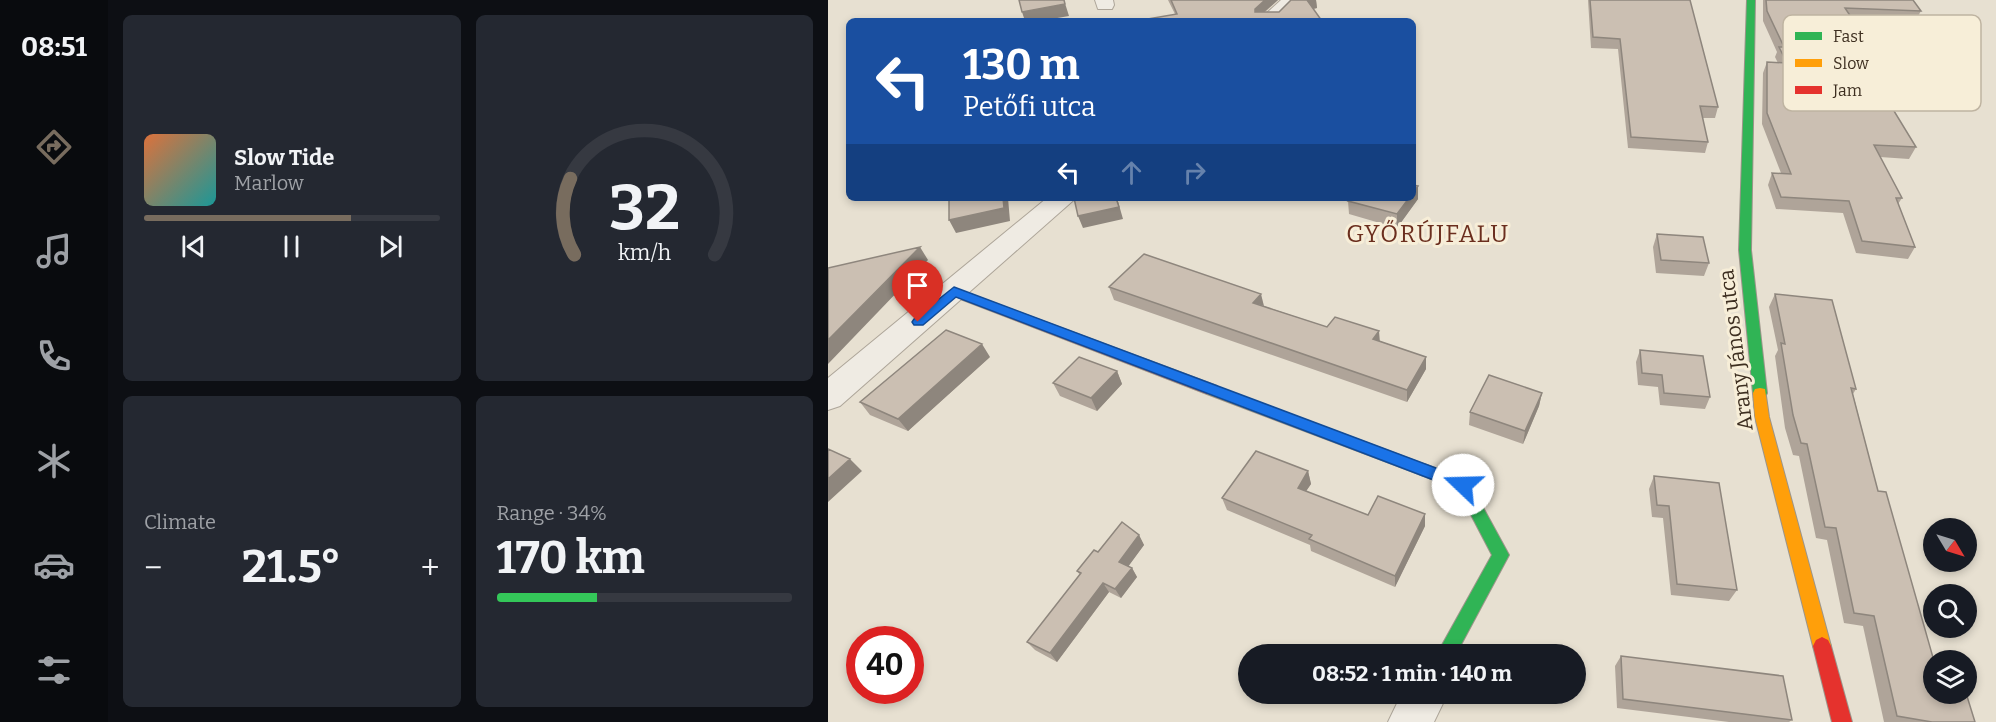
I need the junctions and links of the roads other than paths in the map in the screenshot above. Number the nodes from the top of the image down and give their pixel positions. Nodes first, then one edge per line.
1 (1292, 0) edge
2 (1751, 0) edge
3 (1271, 18) edge
4 (1060, 201) edge
5 (954, 292) junction
6 (828, 397) edge
7 (1452, 644) edge
8 (1420, 704) edge
9 (1410, 722) edge
10 (1842, 722) edge

1 - 3 street
2 - 10 street, Arany János utca
4 - 5 street
5 - 6 street
5 - 7 street
8 - 9 street

